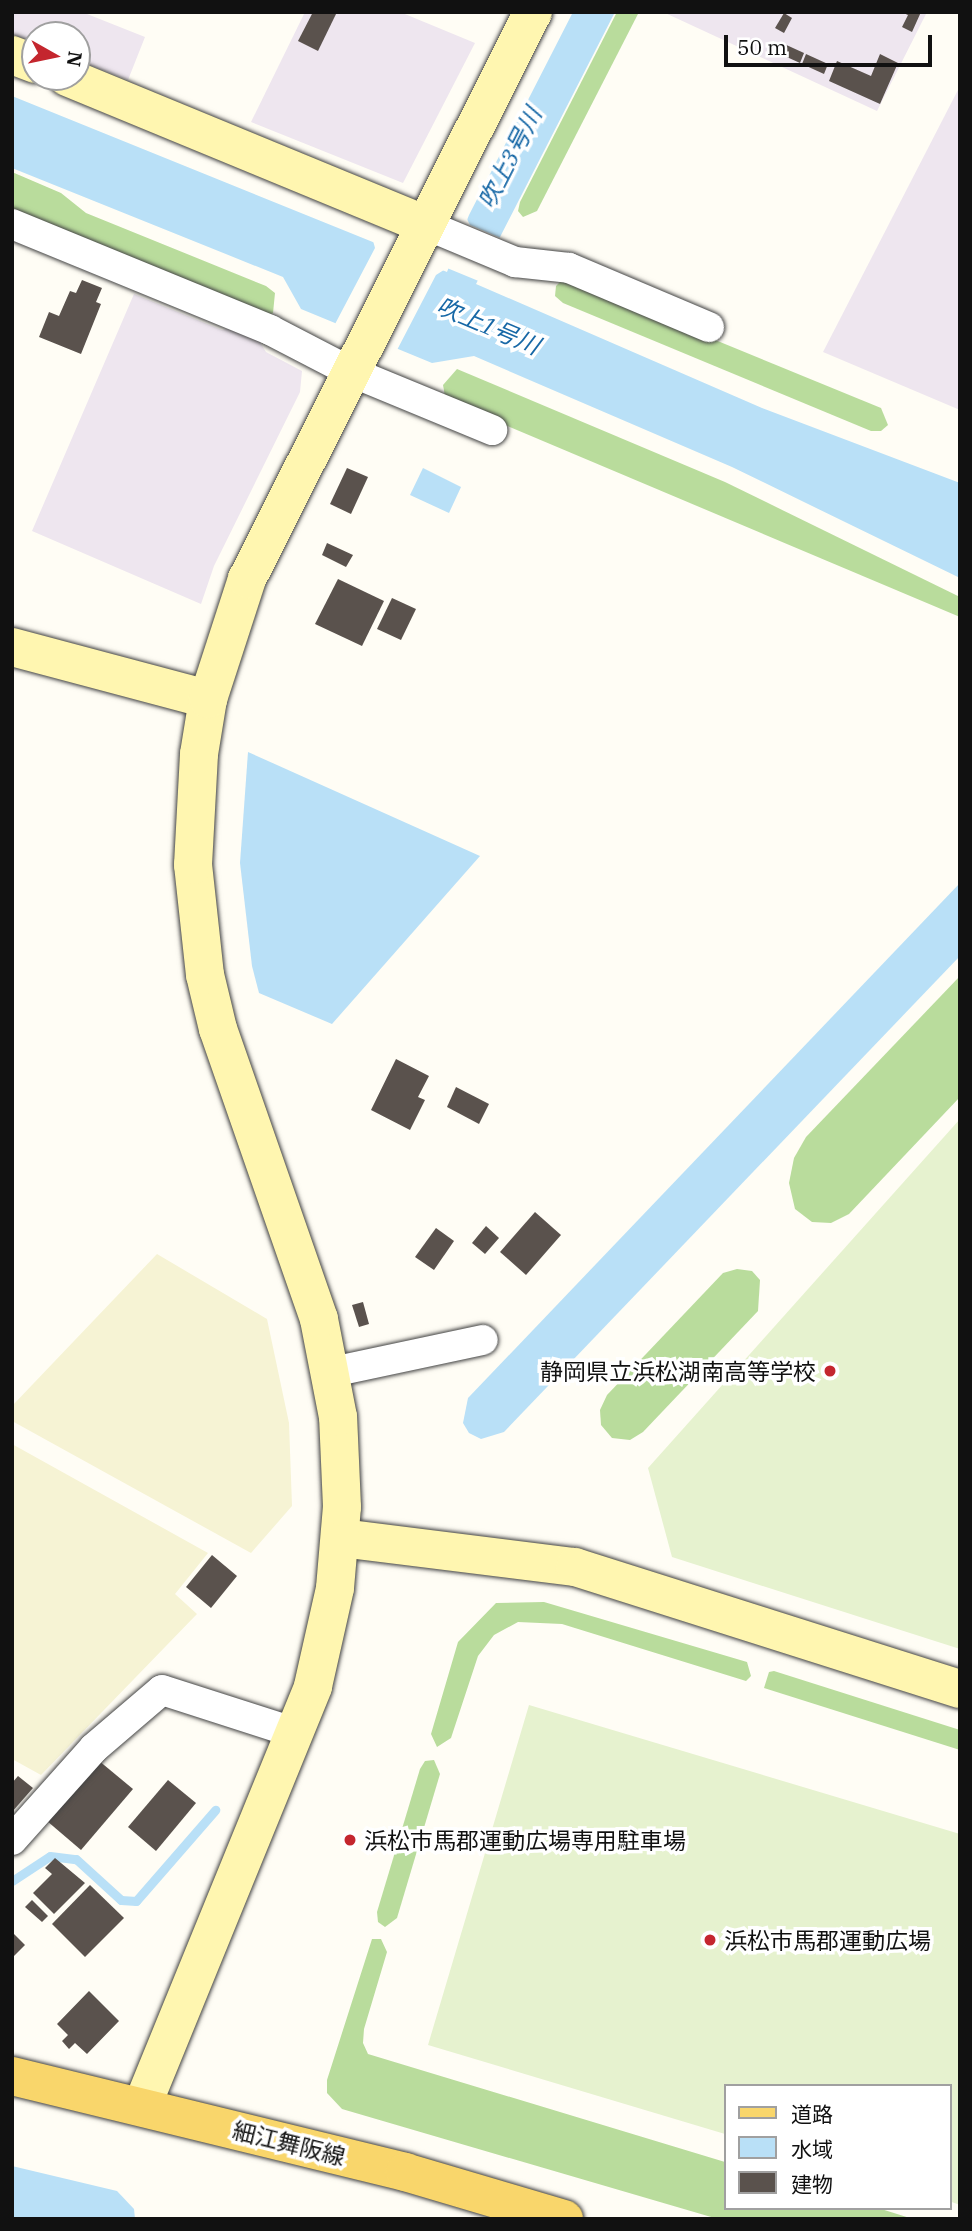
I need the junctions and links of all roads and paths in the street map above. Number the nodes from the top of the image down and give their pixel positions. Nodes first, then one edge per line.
1 (533, 12) edge
2 (91, 88) edge
3 (12, 224) edge
4 (431, 238) junction
5 (709, 327) dead end
6 (357, 355) junction
7 (492, 430) dead end
8 (12, 647) edge
9 (208, 699) junction
10 (483, 1340) dead end
11 (332, 1372) junction
12 (341, 1538) junction
13 (960, 1689) edge
14 (296, 1733) junction
15 (12, 1840) edge
16 (12, 2076) edge
17 (142, 2106) junction
18 (564, 2219) edge

1 - 4 street
2 - 4 street
3 - 6 street
4 - 5 street
4 - 6 street
6 - 7 street
6 - 9 street
8 - 9 street
9 - 11 street
10 - 11 street
11 - 12 street
12 - 13 street
12 - 14 street
14 - 15 street
14 - 17 street
16 - 17 main road, 細江舞阪線
17 - 18 main road, 細江舞阪線

